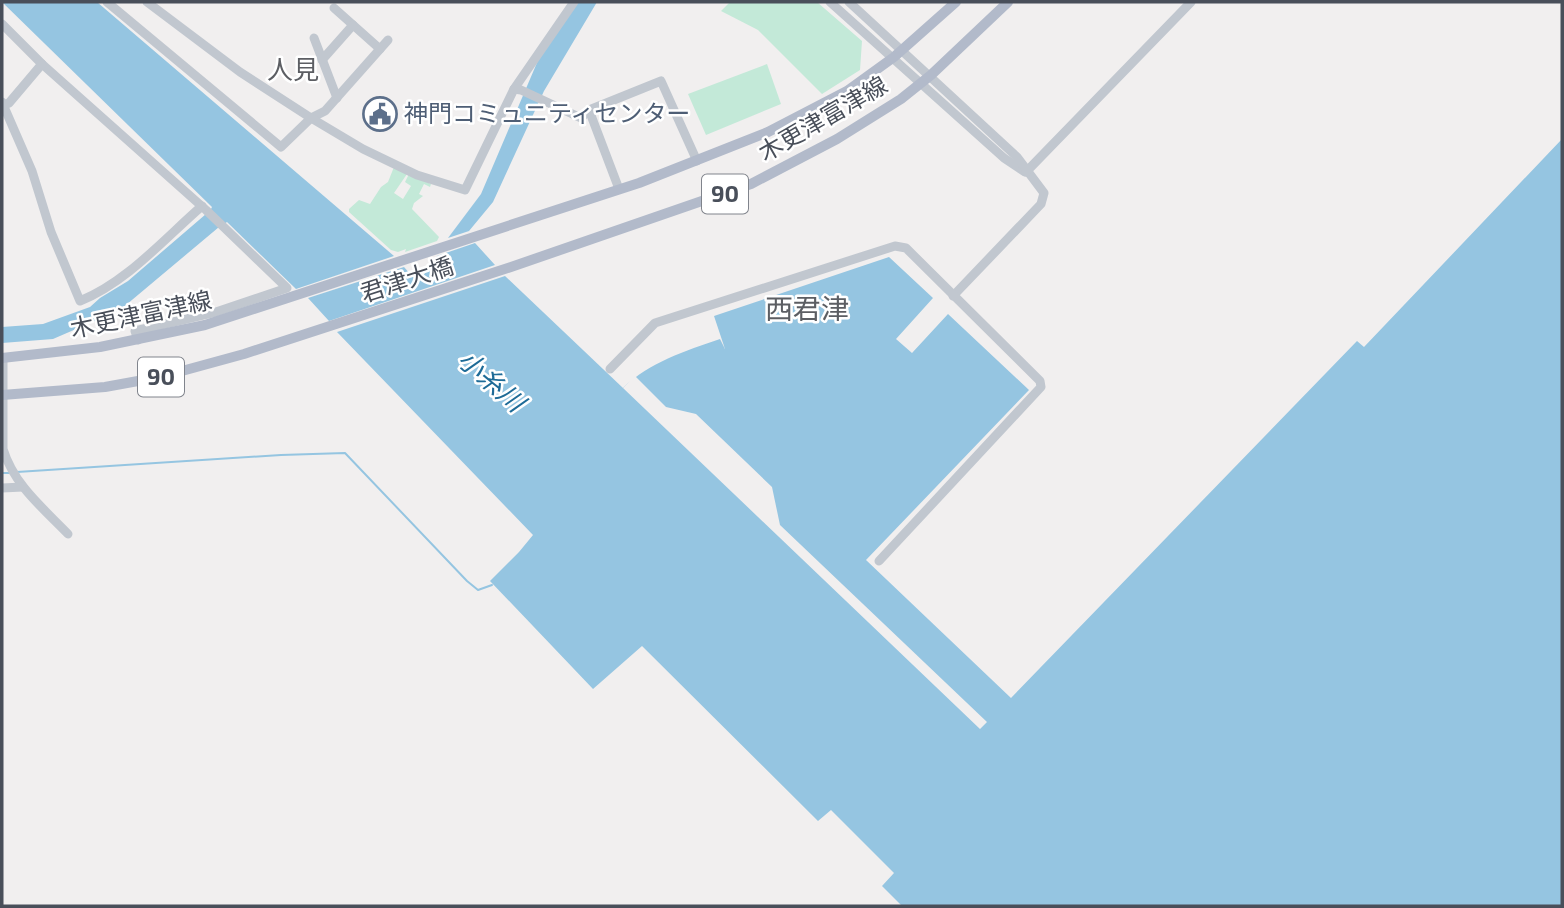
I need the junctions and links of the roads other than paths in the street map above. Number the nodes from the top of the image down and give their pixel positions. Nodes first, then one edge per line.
1 (107, 2) edge
2 (147, 2) edge
3 (574, 2) edge
4 (830, 2) edge
5 (849, 2) edge
6 (956, 2) edge
7 (1008, 2) edge
8 (1191, 2) edge
9 (334, 8) dead end
10 (2, 24) edge
11 (353, 24) junction
12 (314, 38) dead end
13 (388, 40) dead end
14 (380, 49) junction
15 (903, 50) junction
16 (894, 57) junction
17 (322, 60) junction
18 (42, 64) junction
19 (926, 79) junction
20 (517, 89) junction
21 (337, 98) junction
22 (3, 104) edge
23 (589, 110) junction
24 (311, 118) junction
25 (697, 161) junction
26 (1027, 172) junction
27 (619, 189) junction
28 (204, 208) junction
29 (477, 237) joint
30 (511, 267) joint
31 (953, 296) junction
32 (286, 300) joint
33 (138, 340) junction
34 (2, 358) edge
35 (610, 369) dead end
36 (3, 395) edge
37 (3, 449) edge
38 (23, 487) junction
39 (2, 488) edge
40 (68, 534) dead end
41 (879, 561) dead end

1 - 24 street
2 - 24 street
3 - 20 street
4 - 16 street
5 - 15 street
6 - 15 main road, 木更津富津線 / 90
7 - 19 main road, 木更津富津線 / 90
8 - 26 street
9 - 11 street
10 - 18 street
11 - 14 street
11 - 17 street
12 - 17 street
13 - 14 street
14 - 21 street
15 - 16 main road, 木更津富津線 / 90
15 - 19 street
16 - 19 street
16 - 25 main road, 木更津富津線 / 90
17 - 21 street
18 - 22 street
18 - 28 street
19 - 26 street
19 - 30 main road, 木更津富津線 / 90
20 - 23 street
20 - 24 street
21 - 24 street
22 - 28 street
23 - 25 street
23 - 27 street
25 - 27 main road, 木更津富津線 / 90
26 - 31 street
27 - 29 main road, 木更津富津線 / 90
28 - 33 street
29 - 32 main road, 君津大橋 / 90
30 - 36 main road, 君津大橋 / 90
31 - 35 street
31 - 41 street
32 - 33 main road, 木更津富津線 / 90
33 - 34 main road, 木更津富津線 / 90
34 - 36 street
36 - 37 street
37 - 38 street
38 - 39 street
38 - 40 street

